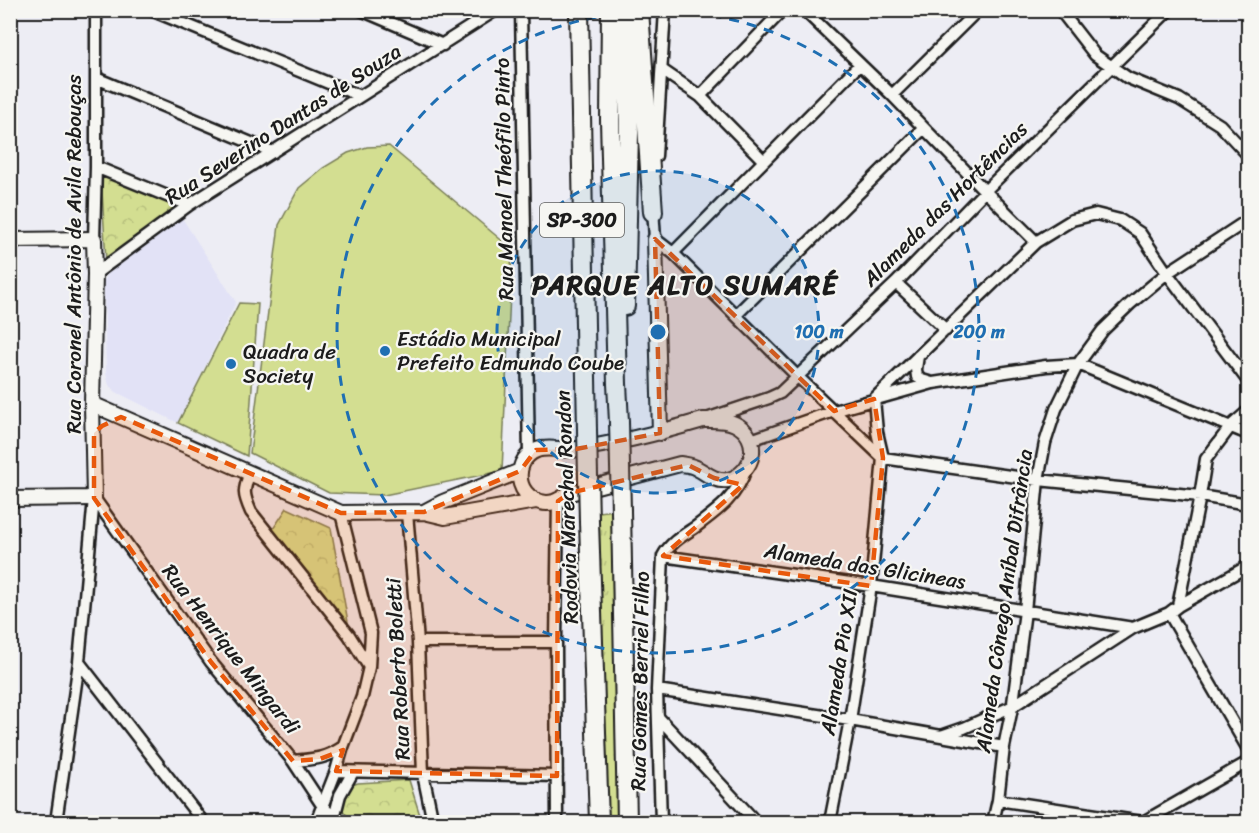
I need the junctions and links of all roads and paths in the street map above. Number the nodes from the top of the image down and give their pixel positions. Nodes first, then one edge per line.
1 (96, 10) edge
2 (151, 10) edge
3 (361, 10) edge
4 (496, 10) edge
5 (579, 10) edge
6 (611, 10) edge
7 (626, 10) edge
8 (639, 10) edge
9 (665, 10) edge
10 (783, 10) edge
11 (804, 10) edge
12 (978, 10) edge
13 (1060, 10) edge
14 (1169, 10) edge
15 (519, 12) edge
16 (443, 45) junction
17 (860, 64) junction
18 (1112, 67) junction
19 (662, 70) junction
20 (96, 78) junction
21 (892, 95) junction
22 (360, 96) junction
23 (700, 96) junction
24 (924, 128) junction
25 (273, 152) junction
26 (1248, 155) edge
27 (764, 161) junction
28 (96, 167) junction
29 (985, 191) junction
30 (189, 205) junction
31 (653, 212) junction
32 (1248, 220) edge
33 (655, 239) junction
34 (10, 240) edge
35 (94, 240) junction
36 (1036, 242) junction
37 (673, 253) junction
38 (1167, 273) junction
39 (94, 274) junction
40 (896, 283) junction
41 (736, 315) junction
42 (946, 330) junction
43 (918, 356) junction
44 (1078, 364) junction
45 (796, 376) junction
46 (1248, 381) edge
47 (933, 383) junction
48 (617, 384) junction
49 (874, 399) junction
50 (92, 404) junction
51 (834, 411) junction
52 (1248, 411) edge
53 (121, 417) junction
54 (703, 420) junction
55 (1231, 426) junction
56 (94, 433) junction
57 (660, 433) junction
58 (1248, 434) edge
59 (752, 440) junction
60 (528, 455) junction
61 (884, 458) junction
62 (746, 468) junction
63 (520, 471) junction
64 (250, 472) junction
65 (1038, 480) junction
66 (1200, 496) junction
67 (94, 498) junction
68 (10, 499) edge
69 (558, 500) junction
70 (536, 501) junction
71 (1248, 504) edge
72 (424, 512) junction
73 (341, 513) junction
74 (407, 513) junction
75 (663, 556) junction
76 (1248, 566) edge
77 (871, 586) junction
78 (1174, 609) junction
79 (1025, 611) junction
80 (1133, 628) junction
81 (370, 633) junction
82 (349, 635) junction
83 (418, 642) junction
84 (556, 642) junction
85 (79, 662) junction
86 (369, 667) junction
87 (657, 690) junction
88 (1012, 706) junction
89 (658, 717) junction
90 (850, 720) junction
91 (941, 736) junction
92 (344, 747) junction
93 (1004, 747) junction
94 (1248, 748) edge
95 (293, 761) junction
96 (1248, 762) edge
97 (336, 771) junction
98 (353, 772) junction
99 (423, 774) junction
100 (557, 776) junction
101 (998, 800) junction
102 (322, 805) junction
103 (335, 820) edge
104 (58, 821) edge
105 (203, 822) edge
106 (316, 822) edge
107 (434, 822) edge
108 (557, 822) edge
109 (599, 822) edge
110 (627, 822) edge
111 (661, 822) edge
112 (756, 822) edge
113 (830, 822) edge
114 (993, 822) edge
115 (1142, 822) edge

1 - 20 street, Rua Coronel Antônio de Avila Rebouças
2 - 22 street
3 - 16 street
4 - 16 street, Rua Severino Dantas de Souza
5 - 109 highway, Rodovia Marechal Rondon / SP-300, bridge
6 - 48 highway, SP-300
7 - 48 highway
8 - 31 highway
9 - 19 street
10 - 23 street
11 - 17 street
12 - 21 street
13 - 18 street
14 - 18 street, Alameda das Hortências
15 - 60 street, Rua Manoel Theófilo Pinto
16 - 22 street, Rua Severino Dantas de Souza
17 - 21 street
17 - 27 street
18 - 26 street
18 - 29 street, Alameda das Hortências
19 - 23 street
19 - 31 street
20 - 25 street
20 - 28 street, Rua Coronel Antônio de Avila Rebouças
21 - 24 street
22 - 25 street, Rua Severino Dantas de Souza
23 - 27 street
24 - 29 street
24 - 41 street
25 - 30 street, Rua Severino Dantas de Souza
27 - 37 street
28 - 30 street
28 - 35 street, Rua Coronel Antônio de Avila Rebouças
29 - 36 street
29 - 40 street, Alameda das Hortências
30 - 39 street, Rua Severino Dantas de Souza
31 - 33 street
32 - 38 street, Alameda Cônego Aníbal Difrância
33 - 37 street
33 - 57 street
34 - 35 street
35 - 39 street, Rua Coronel Antônio de Avila Rebouças
36 - 38 street
36 - 42 street
37 - 41 street
38 - 44 street, Alameda Cônego Aníbal Difrância
38 - 46 street
39 - 50 street, Rua Coronel Antônio de Avila Rebouças
40 - 42 street
40 - 45 street, Alameda das Hortências
41 - 45 street
42 - 43 street
43 - 47 street
43 - 49 street
44 - 47 street
44 - 55 street
44 - 65 street, Alameda Cônego Aníbal Difrância
45 - 51 street
45 - 54 street, Alameda das Hortências
47 - 49 street
48 - 110 highway, SP-300, bridge
49 - 51 street
49 - 61 street, Alameda Pio XII
50 - 53 street
50 - 56 street, Rua Coronel Antônio de Avila Rebouças
51 - 59 street
51 - 61 street
52 - 55 street
53 - 56 street
53 - 64 street
54 - 57 street
54 - 59 street
55 - 58 street
55 - 66 street
56 - 67 street, Rua Coronel Antônio de Avila Rebouças
57 - 60 street
59 - 62 street
60 - 63 street
61 - 65 street
61 - 77 street, Alameda Pio XII
62 - 69 street
62 - 75 street, Rua Gomes Berriel Filho
63 - 70 street
63 - 72 street
64 - 73 street
64 - 82 street
65 - 66 street
65 - 79 street, Alameda Cônego Aníbal Difrância
66 - 71 street
66 - 78 street
67 - 68 street
67 - 85 street
67 - 95 street, Rua Henrique Mingardi
69 - 70 street
69 - 84 street
70 - 72 street
72 - 74 street
73 - 74 street
73 - 81 street
74 - 83 street, Rua Roberto Boletti
75 - 77 street, Alameda das Glicineas
75 - 87 street, Rua Gomes Berriel Filho
76 - 78 street
77 - 79 street, Alameda das Glicineas
77 - 90 street, Alameda Pio XII
78 - 80 street
78 - 94 street
79 - 80 street, Alameda das Glicineas
79 - 88 street, Alameda Cônego Aníbal Difrância
80 - 88 street
81 - 82 street
81 - 86 street
82 - 86 street
83 - 84 street
83 - 99 street, Rua Roberto Boletti
84 - 100 street
85 - 104 street
85 - 105 street
86 - 92 street
87 - 89 street, Rua Gomes Berriel Filho
87 - 90 street
88 - 91 street
88 - 93 street, Alameda Cônego Aníbal Difrância
89 - 111 street, Rua Gomes Berriel Filho
89 - 112 street
90 - 91 street
90 - 113 street, Alameda Pio XII
91 - 93 street
92 - 95 street
92 - 97 street
93 - 101 street, Alameda Cônego Aníbal Difrância
95 - 102 street, Rua Henrique Mingardi
96 - 115 street
97 - 98 street
97 - 102 street
98 - 99 street
98 - 103 street
99 - 100 street
99 - 107 street, Rua Roberto Boletti
100 - 108 street
101 - 114 street, Alameda Cônego Aníbal Difrância
101 - 115 street
102 - 103 street, Rua Henrique Mingardi
102 - 106 street

